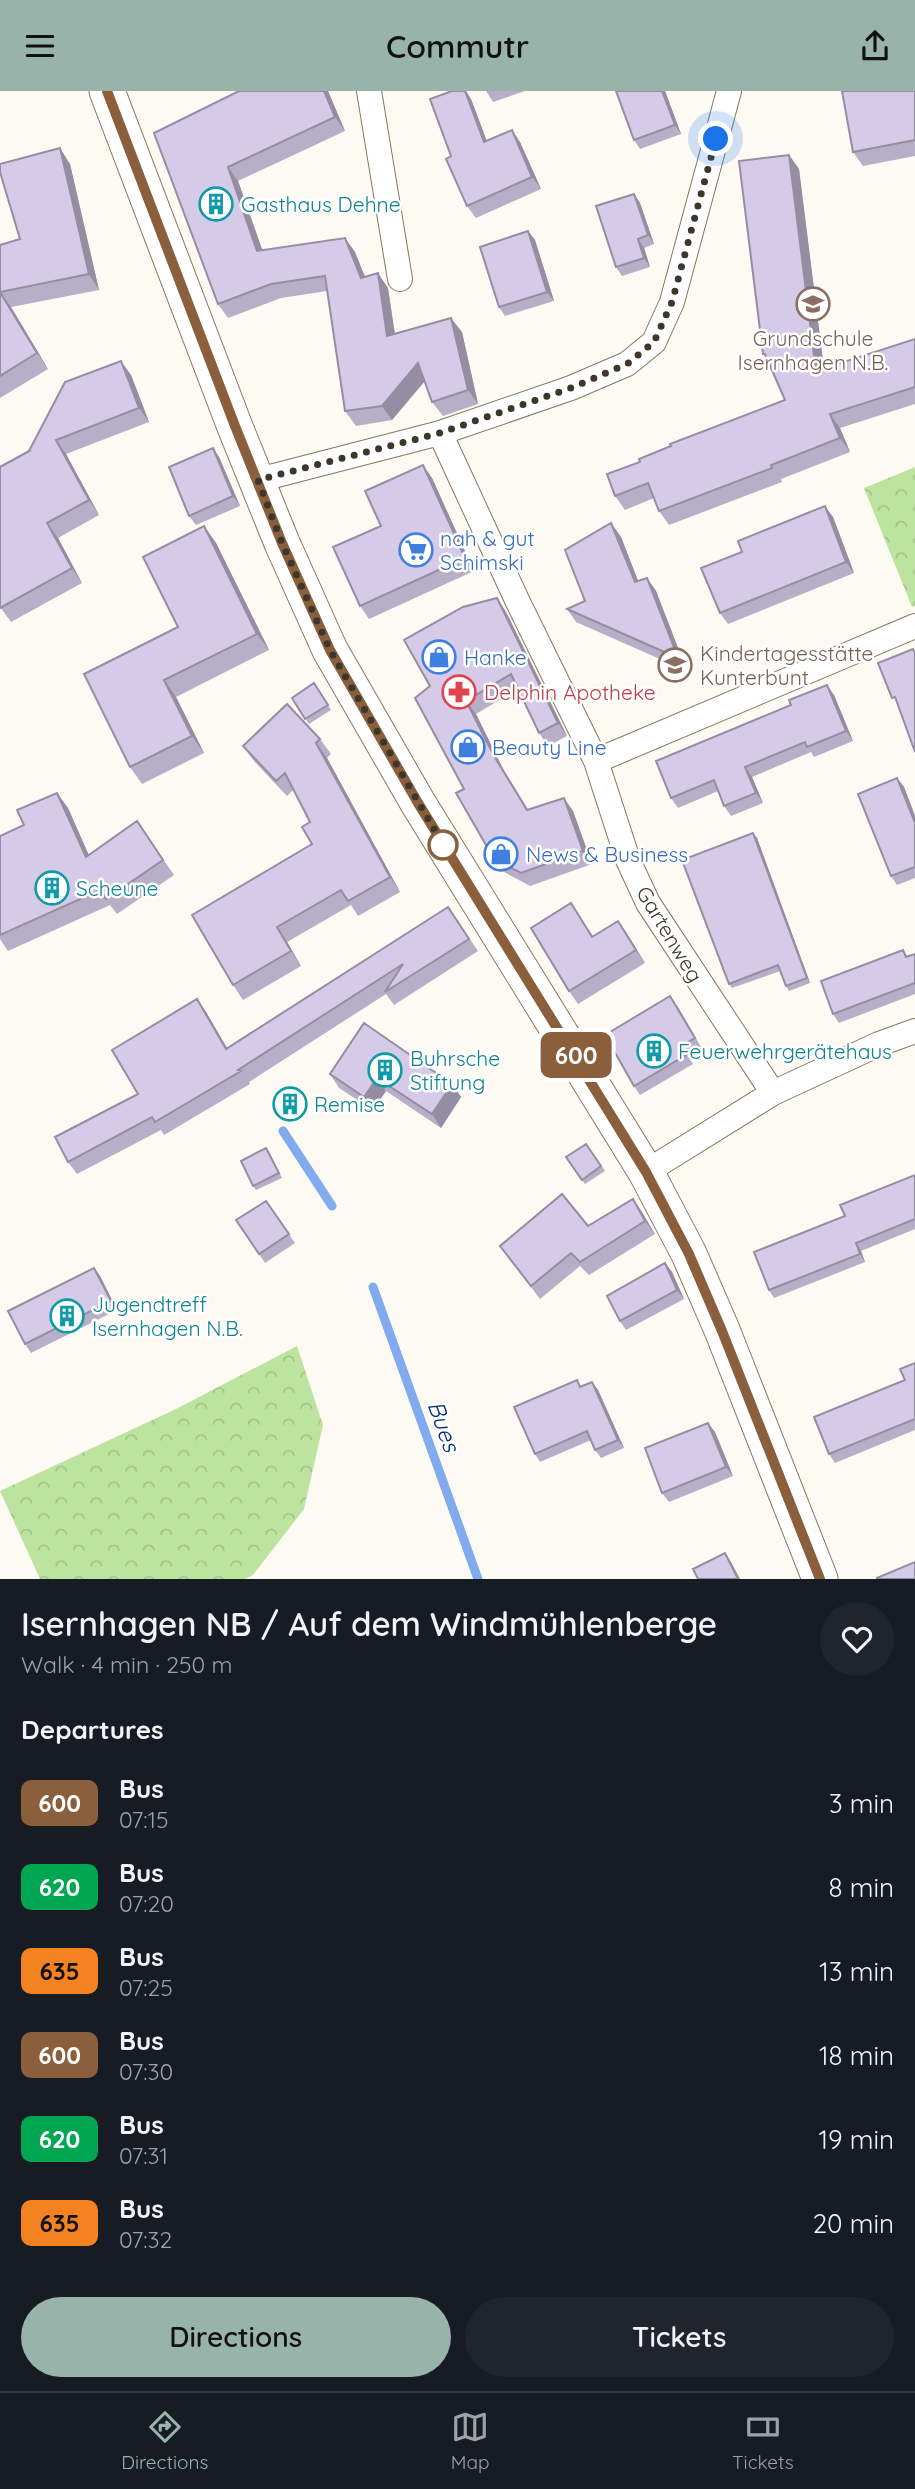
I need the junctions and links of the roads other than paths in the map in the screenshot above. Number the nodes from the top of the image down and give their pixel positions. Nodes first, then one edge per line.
1 (107, 91) edge
2 (369, 91) edge
3 (729, 91) edge
4 (400, 279) dead end
5 (440, 433) junction
6 (258, 480) junction
7 (915, 626) edge
8 (596, 761) junction
9 (915, 1031) edge
10 (773, 1093) junction
11 (646, 1172) junction
12 (820, 1579) edge

1 - 6 main road
2 - 4 street
3 - 5 street
5 - 6 street
5 - 8 street, Gartenweg
6 - 11 main road
7 - 8 street
8 - 10 street, Gartenweg
9 - 10 street
10 - 11 street
11 - 12 main road

